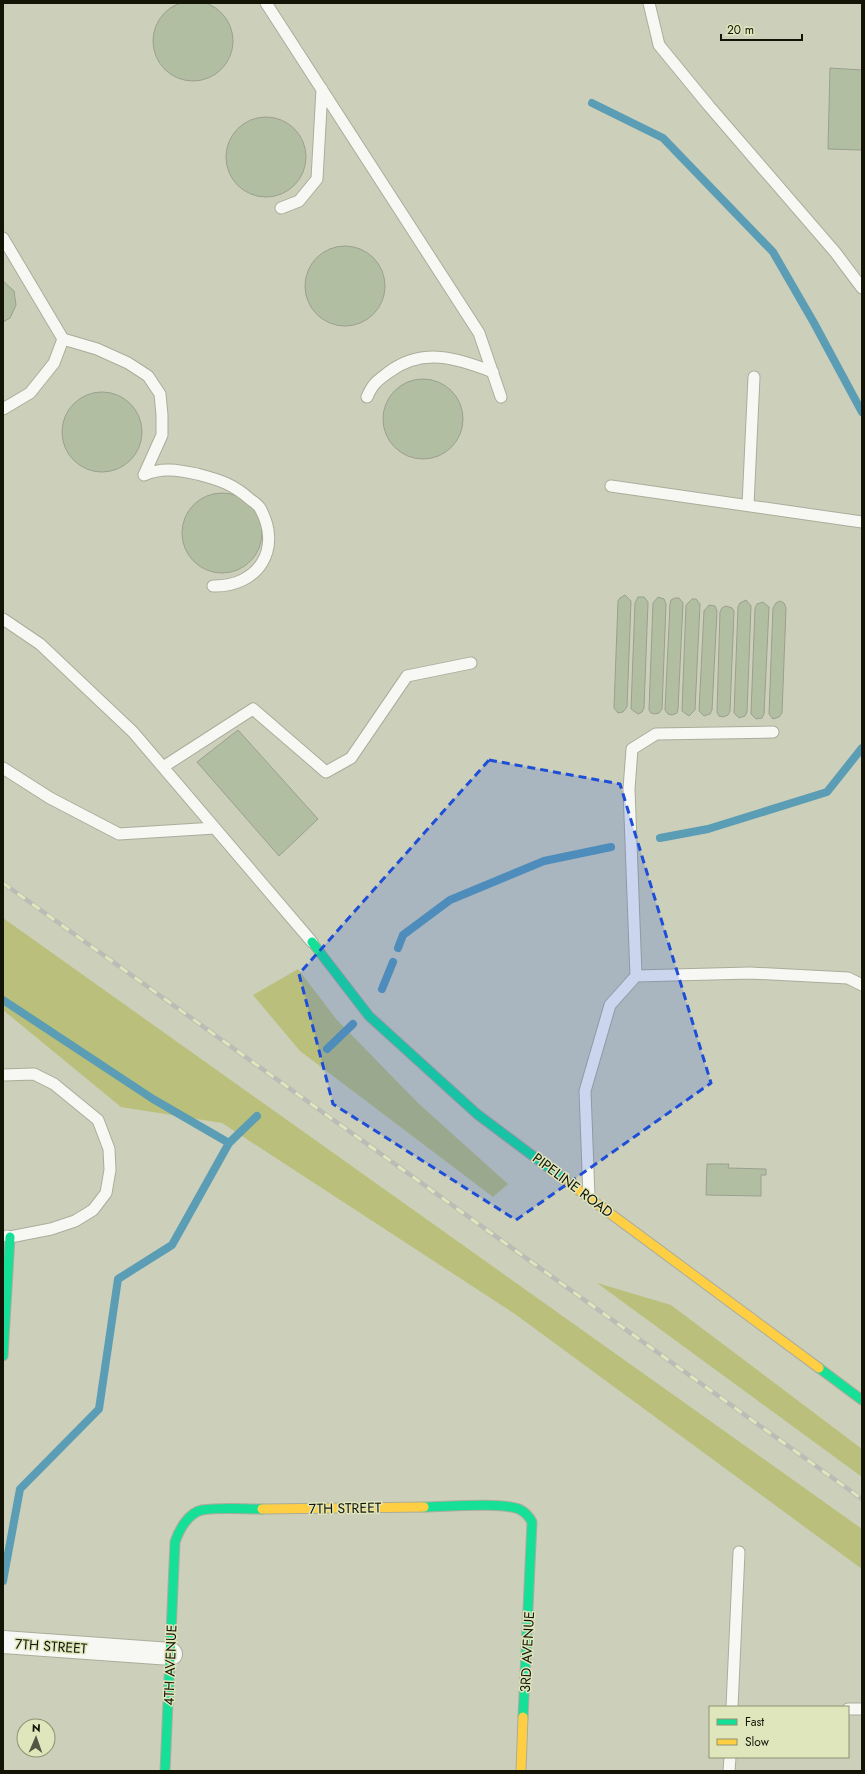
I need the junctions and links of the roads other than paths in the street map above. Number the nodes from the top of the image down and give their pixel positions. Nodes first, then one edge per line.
1 (266, 3) edge
2 (649, 3) edge
3 (322, 89) junction
4 (282, 208) dead end
5 (3, 238) edge
6 (862, 288) edge
7 (64, 339) junction
8 (492, 372) junction
9 (754, 377) dead end
10 (368, 397) dead end
11 (501, 397) dead end
12 (3, 409) edge
13 (611, 486) dead end
14 (748, 505) junction
15 (862, 522) edge
16 (213, 586) dead end
17 (3, 619) edge
18 (471, 663) dead end
19 (773, 732) dead end
20 (163, 767) junction
21 (3, 768) edge
22 (215, 828) junction
23 (312, 942) joint
24 (636, 976) junction
25 (862, 985) edge
26 (3, 1075) edge
27 (589, 1197) junction
28 (7, 1236) edge
29 (3, 1356) edge
30 (862, 1400) edge
31 (532, 1533) joint
32 (739, 1552) dead end
33 (174, 1560) joint
34 (3, 1642) edge
35 (170, 1654) junction
36 (732, 1706) edge
37 (849, 1709) edge
38 (862, 1709) edge
39 (730, 1758) edge
40 (165, 1771) edge
41 (521, 1771) edge
42 (729, 1771) edge

1 - 3 lane
2 - 6 lane
3 - 4 lane
3 - 8 lane
5 - 7 lane
7 - 12 lane
7 - 16 lane
8 - 10 lane
8 - 11 lane
9 - 14 lane
13 - 14 lane
14 - 15 lane
17 - 20 lane
18 - 20 lane
19 - 24 lane
20 - 22 lane
21 - 22 lane
22 - 23 lane
23 - 27 street, PIPELINE ROAD
24 - 25 lane
24 - 27 lane
26 - 28 lane
27 - 30 street, PIPELINE ROAD
28 - 29 street
31 - 33 street, 7TH STREET
31 - 41 street, 3RD AVENUE
32 - 36 lane
33 - 35 street, 4TH AVENUE
34 - 35 street, 7TH STREET
35 - 40 street, 4TH AVENUE
37 - 38 lane
39 - 42 lane

